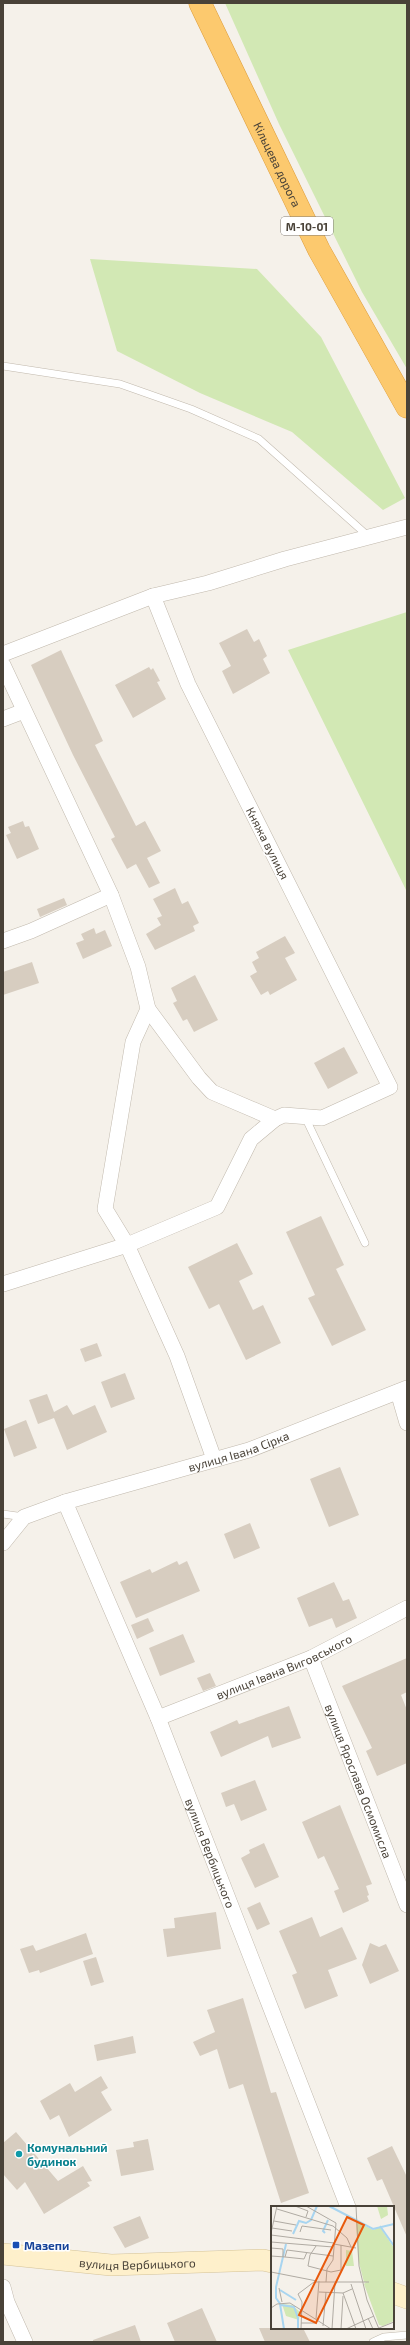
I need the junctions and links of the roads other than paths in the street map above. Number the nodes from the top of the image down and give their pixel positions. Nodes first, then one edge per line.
1 (200, 3) edge
2 (3, 366) edge
3 (407, 407) edge
4 (407, 527) edge
5 (368, 536) junction
6 (154, 596) junction
7 (3, 654) edge
8 (3, 665) edge
9 (24, 711) junction
10 (3, 719) edge
11 (111, 895) junction
12 (3, 941) edge
13 (148, 1009) junction
14 (275, 1119) junction
15 (306, 1119) junction
16 (365, 1243) dead end
17 (127, 1245) junction
18 (3, 1284) edge
19 (403, 1390) edge
20 (407, 1423) edge
21 (214, 1459) junction
22 (65, 1502) junction
23 (3, 1514) edge
24 (24, 1517) junction
25 (3, 1544) edge
26 (407, 1608) edge
27 (311, 1658) junction
28 (158, 1718) junction
29 (407, 1905) edge
30 (348, 2206) edge
31 (3, 2254) edge
32 (271, 2262) edge
33 (3, 2287) edge
34 (394, 2293) edge
35 (407, 2298) edge
36 (407, 2335) edge
37 (25, 2342) edge
38 (373, 2342) edge

1 - 3 highway, Кільцева дорога / М-10-01
2 - 5 lane
4 - 5 street
5 - 6 street
6 - 7 street
6 - 15 street, Княжа вулиця
8 - 9 street
9 - 10 street
9 - 11 street
11 - 12 street
11 - 13 street
13 - 14 street
13 - 17 street
14 - 15 street
14 - 17 street
15 - 16 lane
17 - 18 street
17 - 21 street
19 - 20 street
19 - 21 street, вулиця Івана Сірка
21 - 22 street, вулиця Івана Сірка
22 - 24 street, вулиця Івана Сірка
22 - 28 street, вулиця Вербицького
23 - 24 lane
24 - 25 street
26 - 27 street, вулиця Івана Виговського
27 - 28 street, вулиця Івана Виговського
27 - 29 street, вулиця Ярослава Осмомисла
28 - 30 street, вулиця Вербицького
31 - 32 street, вулиця Вербицького
33 - 37 street
34 - 35 street
36 - 38 lane

